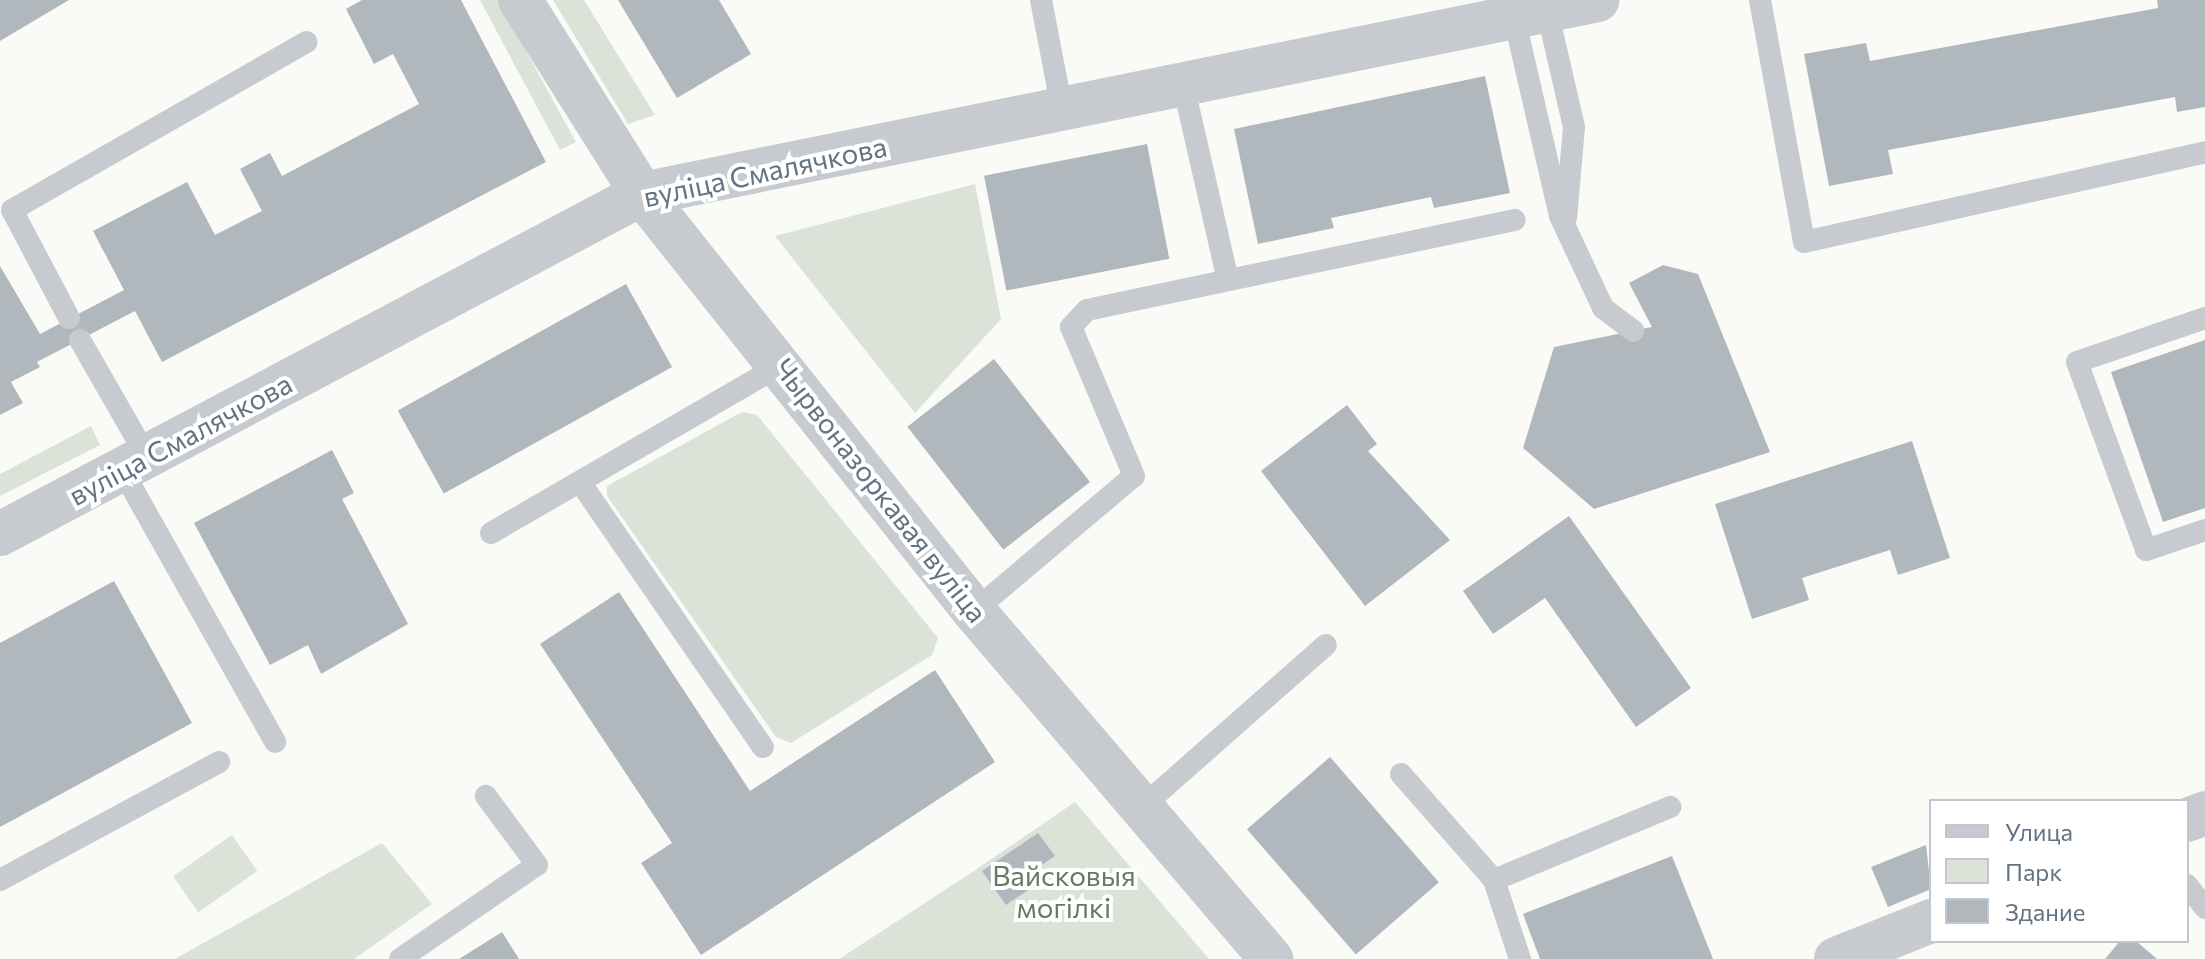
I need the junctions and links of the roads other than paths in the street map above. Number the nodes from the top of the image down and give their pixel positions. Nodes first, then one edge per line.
1 (520, 0) edge
2 (1041, 0) edge
3 (1598, 0) edge
4 (1760, 0) edge
5 (1530, 14) junction
6 (307, 42) dead end
7 (1183, 84) junction
8 (1062, 109) junction
9 (2205, 152) edge
10 (642, 194) junction
11 (1515, 220) dead end
12 (1565, 229) junction
13 (1228, 280) junction
14 (69, 318) dead end
15 (2205, 318) edge
16 (1633, 331) dead end
17 (80, 340) dead end
18 (783, 364) junction
19 (134, 463) junction
20 (580, 482) junction
21 (2205, 530) edge
22 (491, 533) dead end
23 (0, 534) edge
24 (974, 611) junction
25 (1326, 645) dead end
26 (275, 742) dead end
27 (763, 747) dead end
28 (219, 762) dead end
29 (1401, 774) dead end
30 (486, 796) dead end
31 (1142, 807) junction
32 (1670, 807) dead end
33 (0, 880) edge
34 (1494, 880) junction
35 (2189, 888) edge
36 (2205, 908) edge
37 (1929, 922) edge
38 (400, 959) edge
39 (1271, 959) edge
40 (1520, 959) edge
41 (1836, 959) edge

1 - 10 street, Чырвоназоркавая вуліца
2 - 8 lane
3 - 5 street, вуліца Смалячкова
4 - 9 lane
5 - 7 street, вуліца Смалячкова
5 - 12 lane
5 - 12 lane
6 - 14 lane
7 - 8 street, вуліца Смалячкова
7 - 13 lane
8 - 10 street, вуліца Смалячкова
10 - 18 street, Чырвоназоркавая вуліца
10 - 19 street, вуліца Смалячкова
11 - 13 lane
12 - 16 lane
13 - 24 lane
15 - 21 lane
17 - 19 lane
18 - 20 lane
18 - 24 street, Чырвоназоркавая вуліца
19 - 23 street, вуліца Смалячкова
19 - 26 lane
20 - 22 lane
20 - 27 lane
24 - 31 street, Чырвоназоркавая вуліца
25 - 31 lane
28 - 33 lane
29 - 34 lane
30 - 38 lane
31 - 39 street, Чырвоназоркавая вуліца
32 - 34 lane
34 - 40 lane
35 - 36 lane
37 - 41 street

